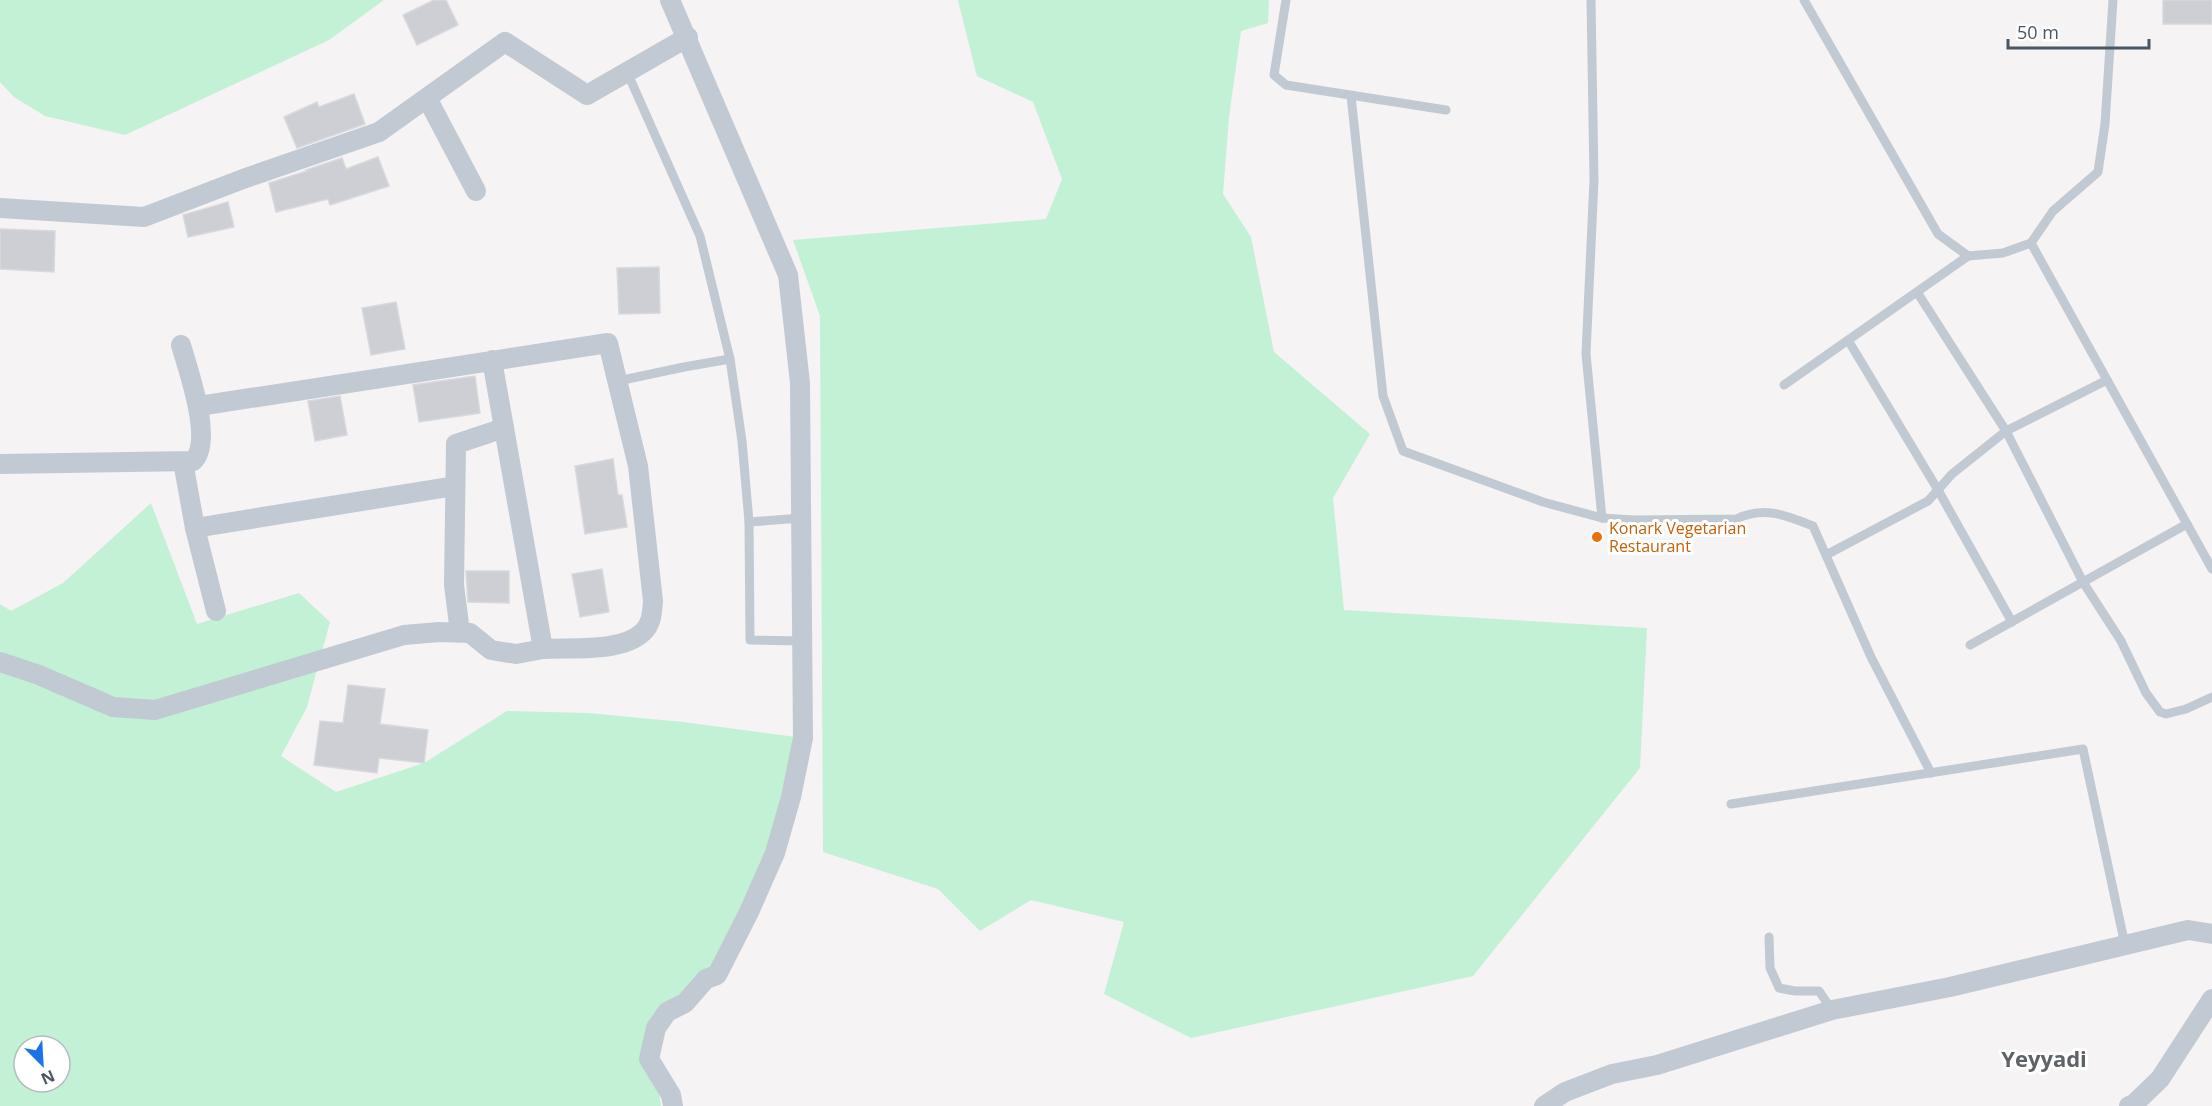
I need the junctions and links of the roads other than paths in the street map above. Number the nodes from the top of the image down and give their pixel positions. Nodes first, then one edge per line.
1 (1286, 0) edge
2 (1591, 0) edge
3 (1804, 0) edge
4 (2113, 0) edge
5 (677, 2) edge
6 (687, 38) junction
7 (627, 72) junction
8 (1351, 96) junction
9 (427, 98) junction
10 (1446, 110) dead end
11 (476, 191) dead end
12 (0, 208) edge
13 (2031, 243) junction
14 (1968, 256) junction
15 (1917, 292) junction
16 (1848, 340) junction
17 (181, 345) dead end
18 (730, 359) junction
19 (492, 360) junction
20 (2107, 380) junction
21 (618, 381) junction
22 (1784, 385) dead end
23 (199, 406) junction
24 (504, 428) junction
25 (2006, 431) junction
26 (183, 462) junction
27 (0, 464) edge
28 (455, 486) junction
29 (1938, 490) junction
30 (802, 518) junction
31 (1602, 518) junction
32 (749, 522) junction
33 (2187, 524) junction
34 (195, 528) junction
35 (1826, 555) junction
36 (2212, 569) edge
37 (2083, 582) junction
38 (216, 611) dead end
39 (2012, 622) junction
40 (460, 632) junction
41 (803, 641) junction
42 (1970, 645) dead end
43 (543, 649) junction
44 (0, 662) edge
45 (2212, 697) edge
46 (1931, 773) junction
47 (1731, 804) dead end
48 (2212, 934) edge
49 (1769, 937) dead end
50 (2125, 945) junction
51 (2212, 999) edge
52 (1832, 1010) junction
53 (673, 1106) edge
54 (1544, 1106) edge
55 (2129, 1106) edge

1 - 8 lane
2 - 31 lane
3 - 14 lane
4 - 13 lane
5 - 6 street
6 - 7 street
6 - 30 street
7 - 9 street
7 - 18 lane
8 - 10 lane
8 - 31 lane
9 - 11 street
9 - 12 street
13 - 14 lane
13 - 20 lane
14 - 15 lane
15 - 16 lane
15 - 25 lane
16 - 22 lane
16 - 29 lane
17 - 23 street
18 - 21 lane
18 - 32 lane
19 - 21 street
19 - 23 street
19 - 24 street
20 - 25 lane
20 - 33 lane
21 - 43 street
23 - 26 street
24 - 28 street
24 - 43 street
25 - 29 lane
25 - 37 lane
26 - 27 street
26 - 34 street
28 - 34 street
28 - 40 street
29 - 35 lane
29 - 39 lane
30 - 32 lane
30 - 41 street
31 - 35 lane
32 - 41 lane
33 - 36 lane
33 - 37 lane
34 - 38 street
35 - 46 lane
37 - 39 lane
37 - 45 lane
39 - 42 lane
40 - 43 street
40 - 44 street
41 - 53 street
46 - 47 lane
46 - 50 lane
48 - 50 street
49 - 52 lane
50 - 52 street
51 - 55 street
52 - 54 street

